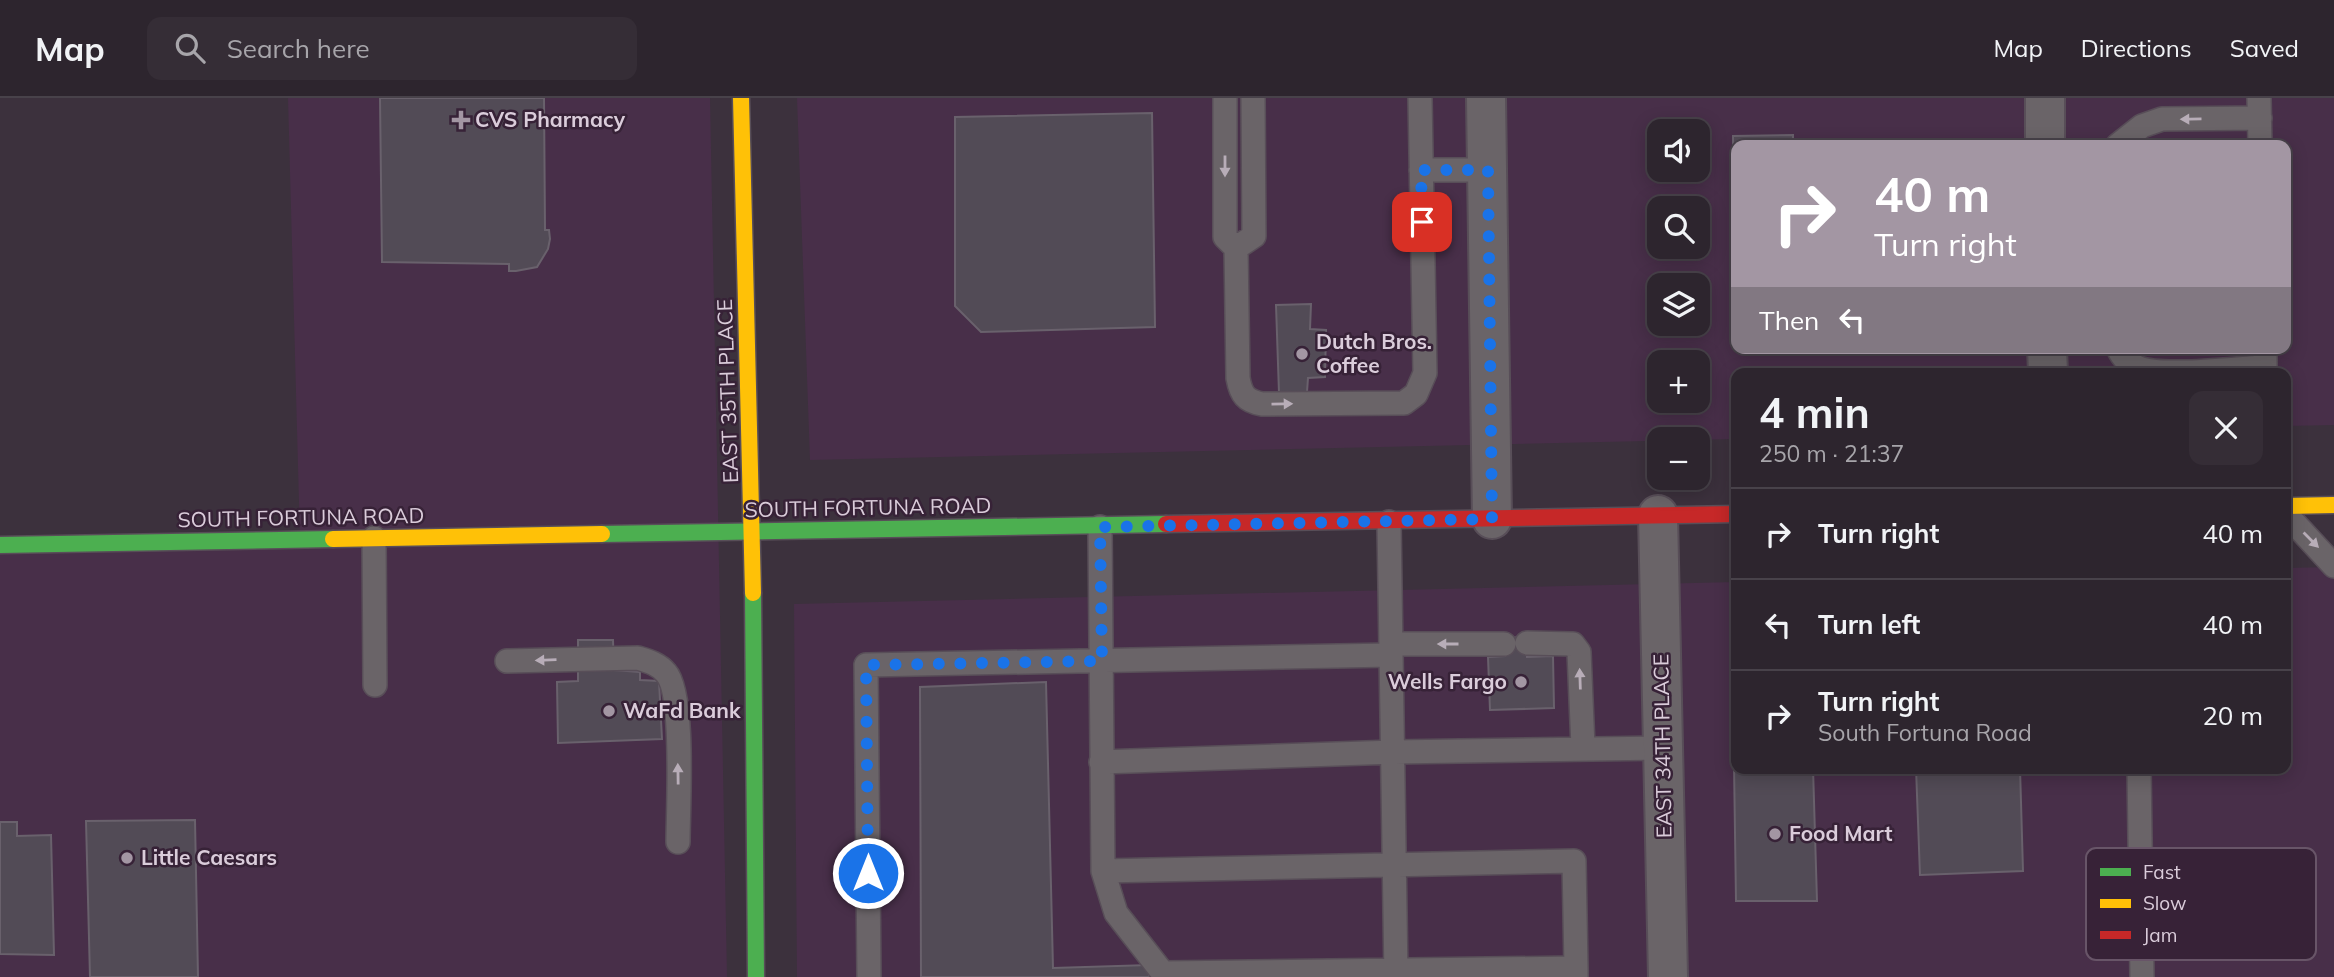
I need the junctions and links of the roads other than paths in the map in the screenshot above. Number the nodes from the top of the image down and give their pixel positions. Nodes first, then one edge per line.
1 (741, 98) edge
2 (1225, 98) edge
3 (1254, 98) edge
4 (1420, 98) edge
5 (1486, 98) edge
6 (2045, 98) edge
7 (2260, 108) edge
8 (2045, 140) edge
9 (2124, 140) edge
10 (2260, 140) edge
11 (1421, 170) junction
12 (1488, 170) junction
13 (1236, 248) junction
14 (2121, 354) edge
15 (2265, 357) edge
16 (2139, 368) edge
17 (2185, 368) edge
18 (2334, 505) edge
19 (2291, 506) edge
20 (1731, 514) edge
21 (1658, 515) junction
22 (1492, 519) junction
23 (2291, 519) edge
24 (1389, 522) junction
25 (1100, 527) junction
26 (753, 530) junction
27 (374, 538) junction
28 (0, 545) edge
29 (2334, 566) edge
30 (1391, 650) junction
31 (1102, 661) junction
32 (507, 662) dead end
33 (375, 685) dead end
34 (1583, 747) junction
35 (1663, 748) junction
36 (1394, 752) junction
37 (1101, 762) junction
38 (2139, 774) edge
39 (678, 842) dead end
40 (2140, 848) edge
41 (1396, 865) junction
42 (1102, 871) junction
43 (1576, 972) edge
44 (1396, 973) edge
45 (1165, 975) edge
46 (755, 977) edge
47 (869, 977) edge
48 (1668, 977) edge

1 - 26 main road, EAST 35TH PLACE
2 -> 13 lane
3 - 13 lane
4 - 11 lane
5 - 12 street
6 - 8 street
7 -> 9 lane
7 - 10 lane
11 - 12 lane
13 -> 11 lane
12 - 22 street
14 - 16 lane
15 - 17 lane
18 - 19 main road
20 - 21 main road, SOUTH FORTUNA ROAD
21 - 22 main road, SOUTH FORTUNA ROAD
21 - 35 street, EAST 34TH PLACE
22 - 24 main road, SOUTH FORTUNA ROAD
23 -> 29 lane
24 - 25 main road, SOUTH FORTUNA ROAD
24 - 30 lane
25 - 26 main road, SOUTH FORTUNA ROAD
25 - 31 lane
26 - 27 main road, SOUTH FORTUNA ROAD
26 - 46 main road, EAST 35TH PLACE
27 - 28 main road, SOUTH FORTUNA ROAD
27 - 33 lane
30 - 31 lane
34 -> 30 lane
30 - 36 lane
31 - 37 lane
31 - 47 lane
39 -> 32 lane
34 - 35 lane
34 - 36 lane
35 - 48 street, EAST 34TH PLACE
36 - 37 lane
36 - 41 lane
37 - 42 lane
38 - 40 lane
41 - 42 lane
41 - 43 lane
41 - 44 lane
42 - 45 lane
43 - 44 lane
44 - 45 lane

